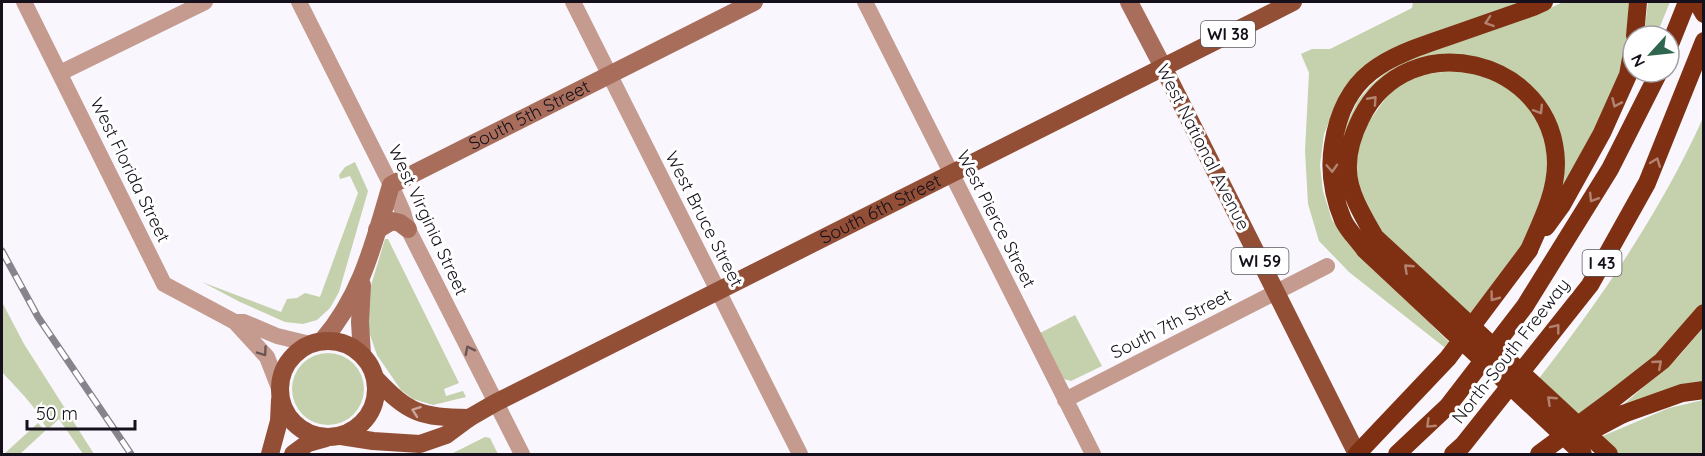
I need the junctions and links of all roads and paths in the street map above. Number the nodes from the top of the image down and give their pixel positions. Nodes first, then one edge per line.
1 (24, 2) edge
2 (205, 2) edge
3 (299, 2) edge
4 (573, 2) edge
5 (754, 2) edge
6 (865, 2) edge
7 (1129, 2) edge
8 (1293, 2) edge
9 (1544, 2) edge
10 (1638, 2) edge
11 (1687, 2) edge
12 (1697, 2) edge
13 (1704, 14) edge
14 (1636, 24) edge
15 (1678, 24) edge
16 (1704, 41) edge
17 (1162, 67) junction
18 (60, 73) junction
19 (610, 74) junction
20 (1624, 84) edge
21 (1653, 84) edge
22 (951, 173) junction
23 (391, 184) junction
24 (408, 229) junction
25 (377, 230) junction
26 (1529, 250) junction
27 (1327, 266) dead end
28 (362, 277) junction
29 (718, 291) junction
30 (1275, 293) junction
31 (1704, 313) edge
32 (236, 322) junction
33 (316, 343) junction
34 (362, 355) junction
35 (375, 378) junction
36 (1704, 390) edge
37 (280, 393) junction
38 (1065, 400) junction
39 (495, 403) junction
40 (1617, 407) junction
41 (469, 417) junction
42 (334, 437) junction
43 (270, 454) edge
44 (293, 454) edge
45 (522, 454) edge
46 (800, 454) edge
47 (1093, 454) edge
48 (1357, 454) edge
49 (1397, 454) edge
50 (1453, 454) edge
51 (1539, 454) edge
52 (1547, 454) edge
53 (1583, 454) edge
54 (1609, 454) edge

1 - 18 street, West Florida Street
2 - 18 street
3 - 23 street, West Virginia Street
4 - 19 street, West Bruce Street
5 - 19 street, South 5th Street
6 - 22 street, West Pierce Street
7 - 17 street, West National Avenue / WI 59
8 - 17 main road, South 6th Street / WI 38
9 -> 53 highway
10 - 14 highway
11 - 15 highway
12 - 13 highway
50 -> 16 highway, North-South Freeway / I 43, bridge
17 - 22 main road, South 6th Street
17 - 30 main road, West National Avenue / WI 59
18 - 32 street, West Florida Street
19 - 23 street, South 5th Street
19 - 29 street, West Bruce Street
20 -> 26 highway
21 -> 49 highway, North-South Freeway / I 43, bridge
22 - 29 main road, South 6th Street
22 - 38 street, West Pierce Street
23 - 24 street, West Virginia Street
23 - 25 street
24 - 25 street
39 -> 24 street, West Virginia Street
25 - 28 street
26 -> 48 highway, bridge
54 -> 26 highway
27 - 30 street, South 7th Street
28 - 33 street
28 - 34 street
29 - 39 main road, South 6th Street
29 - 46 street, West Bruce Street
30 - 38 street, South 7th Street
30 - 48 main road, West National Avenue / WI 59
40 -> 31 highway
32 - 33 street, West Florida Street
32 -> 37 street, West Florida Street
33 - 34 main road
33 - 37 main road
34 - 35 main road
41 -> 35 main road, South 6th Street
35 - 42 main road
36 - 40 highway
37 - 42 main road
37 - 43 main road
38 - 47 street, West Pierce Street
39 - 41 main road, South 6th Street
39 - 45 street, West Virginia Street
40 - 51 highway, bridge
40 - 52 highway, bridge
41 - 42 main road, South 6th Street
42 - 44 main road

